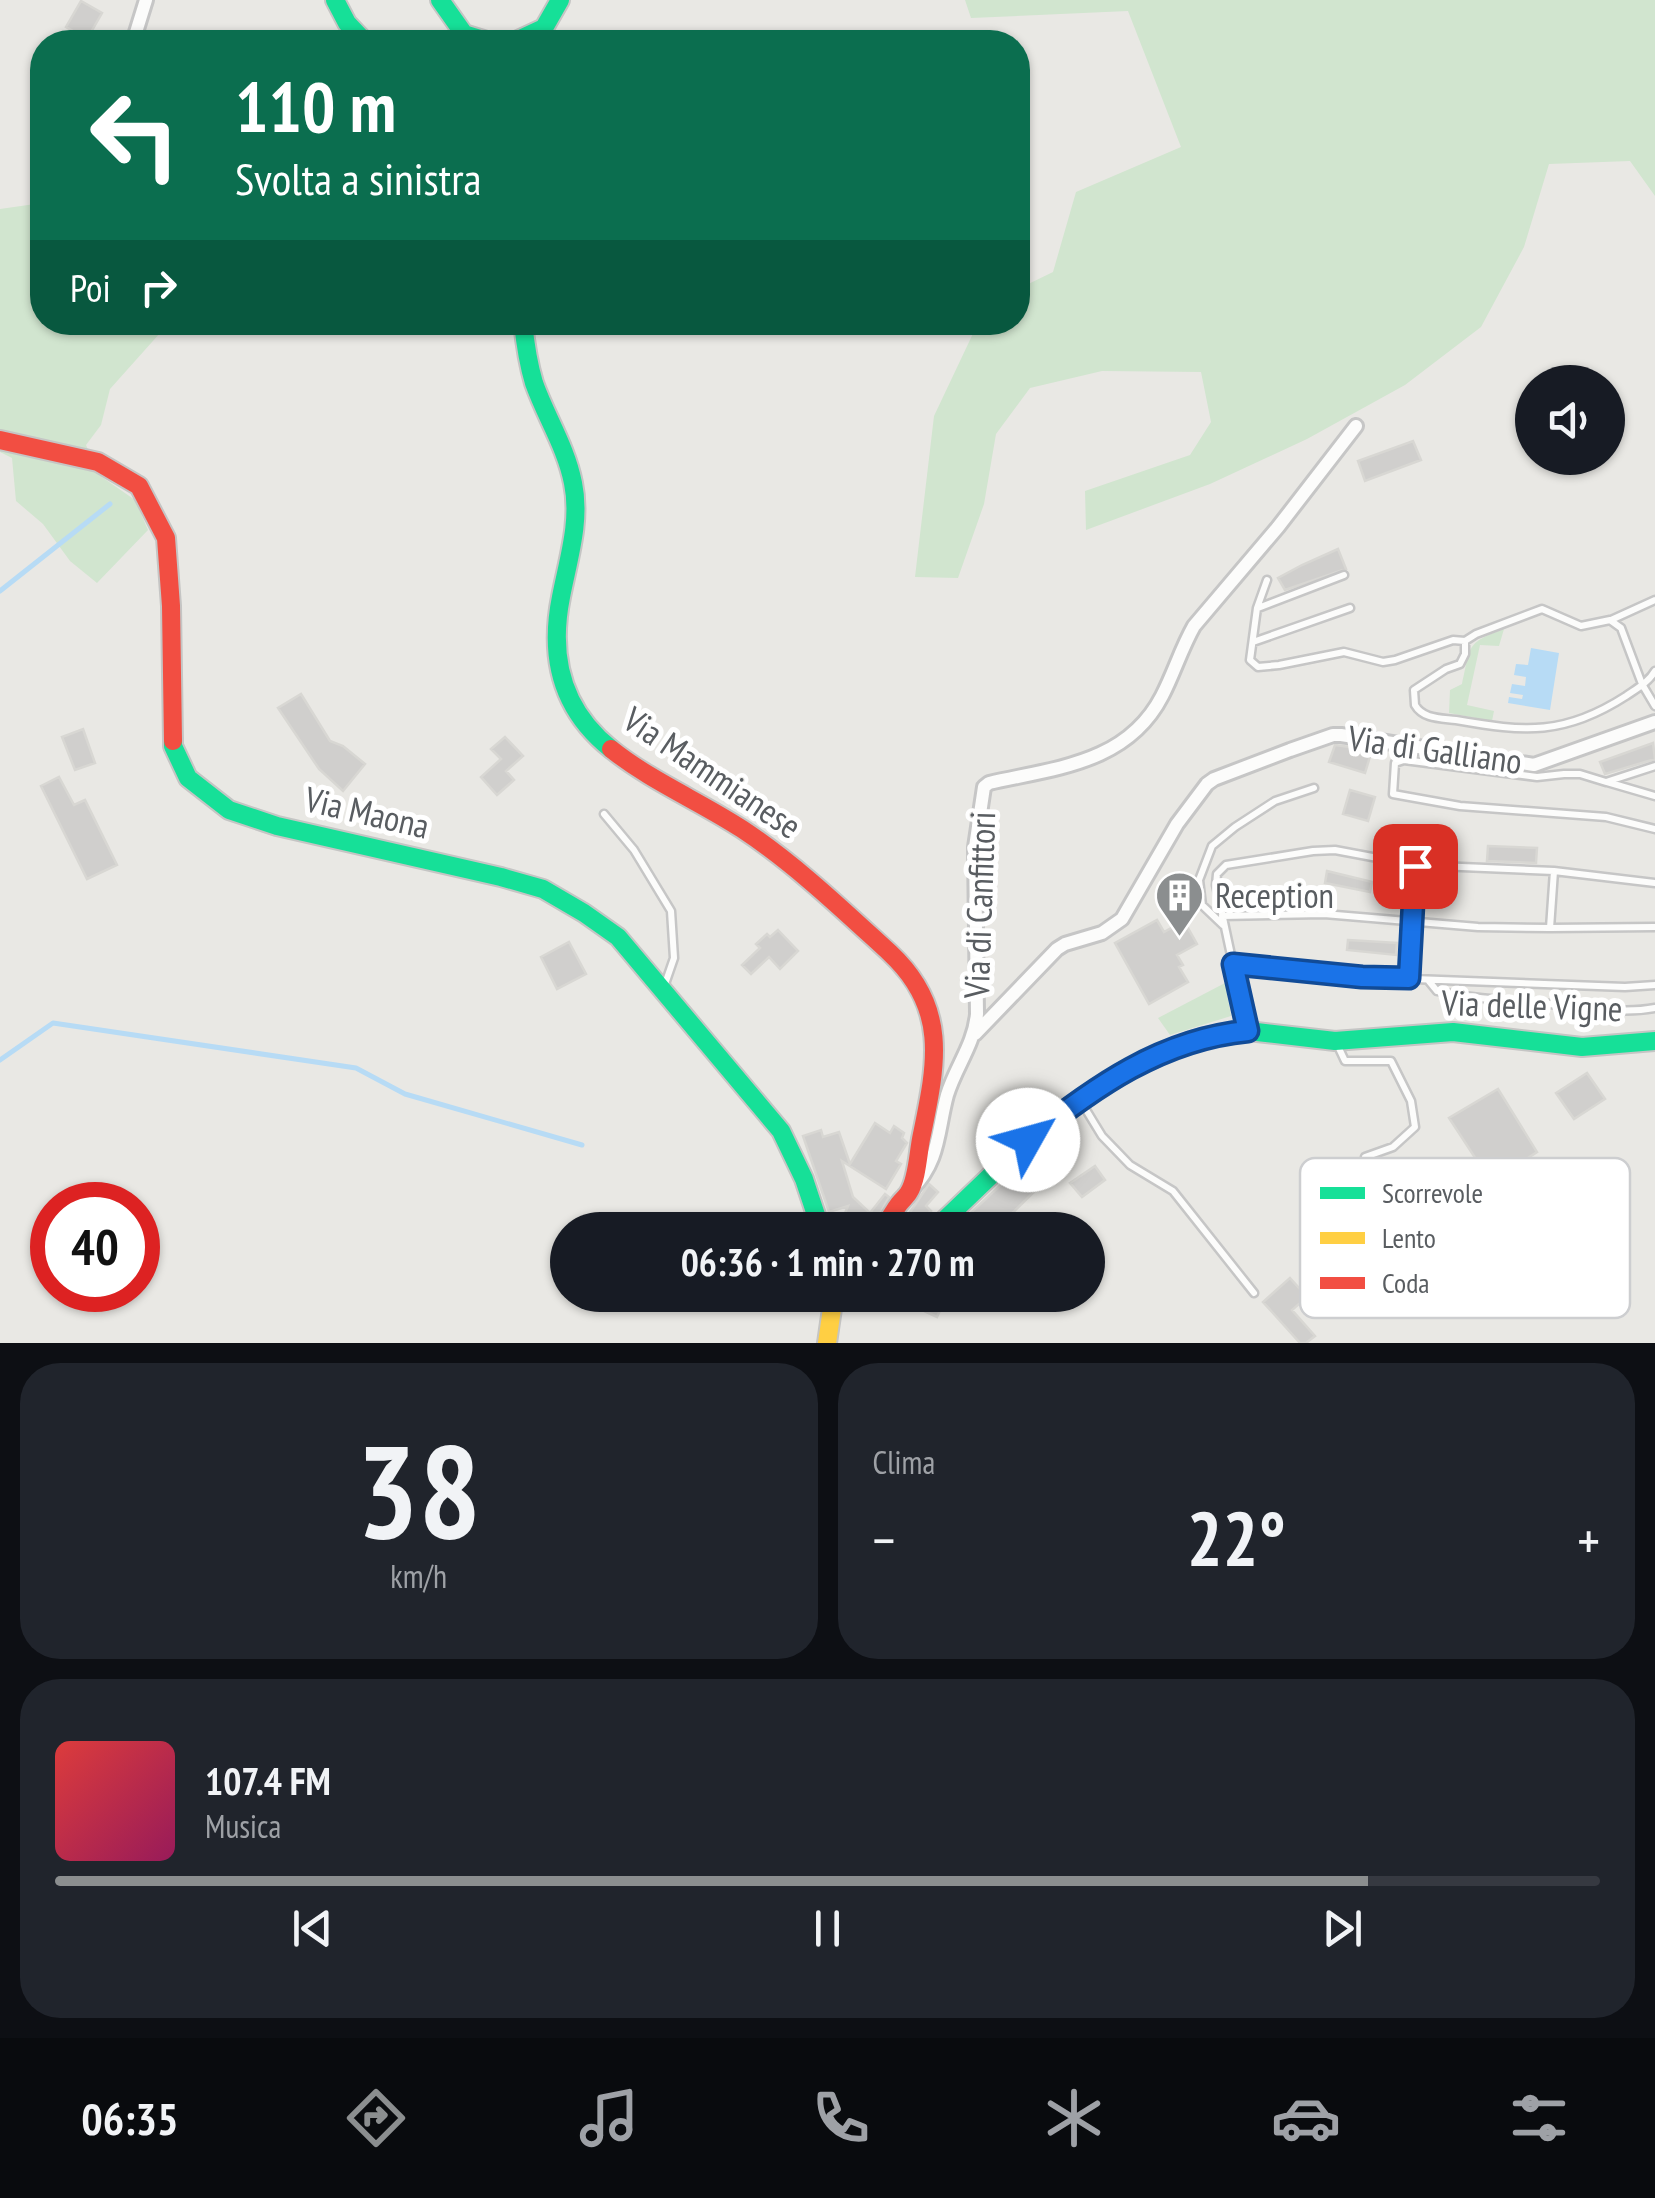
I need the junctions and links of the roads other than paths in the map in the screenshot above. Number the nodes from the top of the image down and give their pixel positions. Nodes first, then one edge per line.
1 (146, 0) edge
2 (335, 0) edge
3 (440, 0) edge
4 (560, 0) edge
5 (137, 30) edge
6 (353, 30) edge
7 (461, 30) edge
8 (540, 30) edge
9 (525, 335) edge
10 (1356, 426) dead end
11 (0, 440) edge
12 (1344, 575) dead end
13 (1268, 580) dead end
14 (1655, 600) edge
15 (1257, 608) junction
16 (1350, 608) dead end
17 (1610, 620) junction
18 (1465, 640) junction
19 (1253, 642) junction
20 (1655, 671) edge
21 (1642, 684) junction
22 (1655, 706) edge
23 (1655, 722) edge
24 (1655, 766) edge
25 (1606, 782) junction
26 (1314, 788) dead end
27 (1655, 796) edge
28 (604, 814) dead end
29 (1655, 828) edge
30 (1415, 866) junction
31 (1554, 871) junction
32 (1655, 883) edge
33 (1222, 916) junction
34 (1411, 921) junction
35 (1224, 926) junction
36 (1655, 927) edge
37 (1550, 928) junction
38 (1233, 964) junction
39 (1409, 978) junction
40 (1428, 979) junction
41 (1655, 985) edge
42 (663, 988) junction
43 (1655, 1008) edge
44 (1248, 1031) junction
45 (975, 1034) junction
46 (1335, 1041) junction
47 (1655, 1041) edge
48 (1080, 1099) junction
49 (1365, 1158) dead end
50 (912, 1190) junction
51 (816, 1212) edge
52 (893, 1212) edge
53 (953, 1212) edge
54 (1254, 1294) dead end
55 (832, 1312) edge
56 (827, 1343) edge

1 - 5 street
2 - 6 main road
3 - 7 main road
4 - 8 main road
9 - 50 main road, Via Mammianese
10 - 45 street, Via di Canfittori
11 - 42 main road, Via Maona
12 - 15 lane
13 - 15 lane
14 - 17 lane
15 - 19 lane
16 - 19 lane
17 - 18 lane
17 - 21 lane
18 - 19 lane
18 - 21 lane
20 - 21 lane
21 - 22 lane
23 - 45 street, Via di Galliano
24 - 25 lane
25 - 27 lane
25 - 29 lane
26 - 35 lane
28 - 42 lane
30 - 31 lane
30 - 33 lane
30 - 34 lane
31 - 32 lane
31 - 37 lane
33 - 34 lane
33 - 35 lane
34 - 37 lane
34 - 39 lane
35 - 38 lane
36 - 37 lane
38 - 39 lane
38 - 44 lane
39 - 40 lane
40 - 41 lane
40 - 43 lane
42 - 51 main road, Via Maona
44 - 46 main road, Via delle Vigne
44 - 48 main road, Via delle Vigne
45 - 50 street, Via di Canfittori
46 - 47 main road, Via delle Vigne
46 - 49 lane
48 - 53 main road, Via delle Vigne
48 - 54 lane
50 - 52 main road, Via Mammianese
55 - 56 main road

